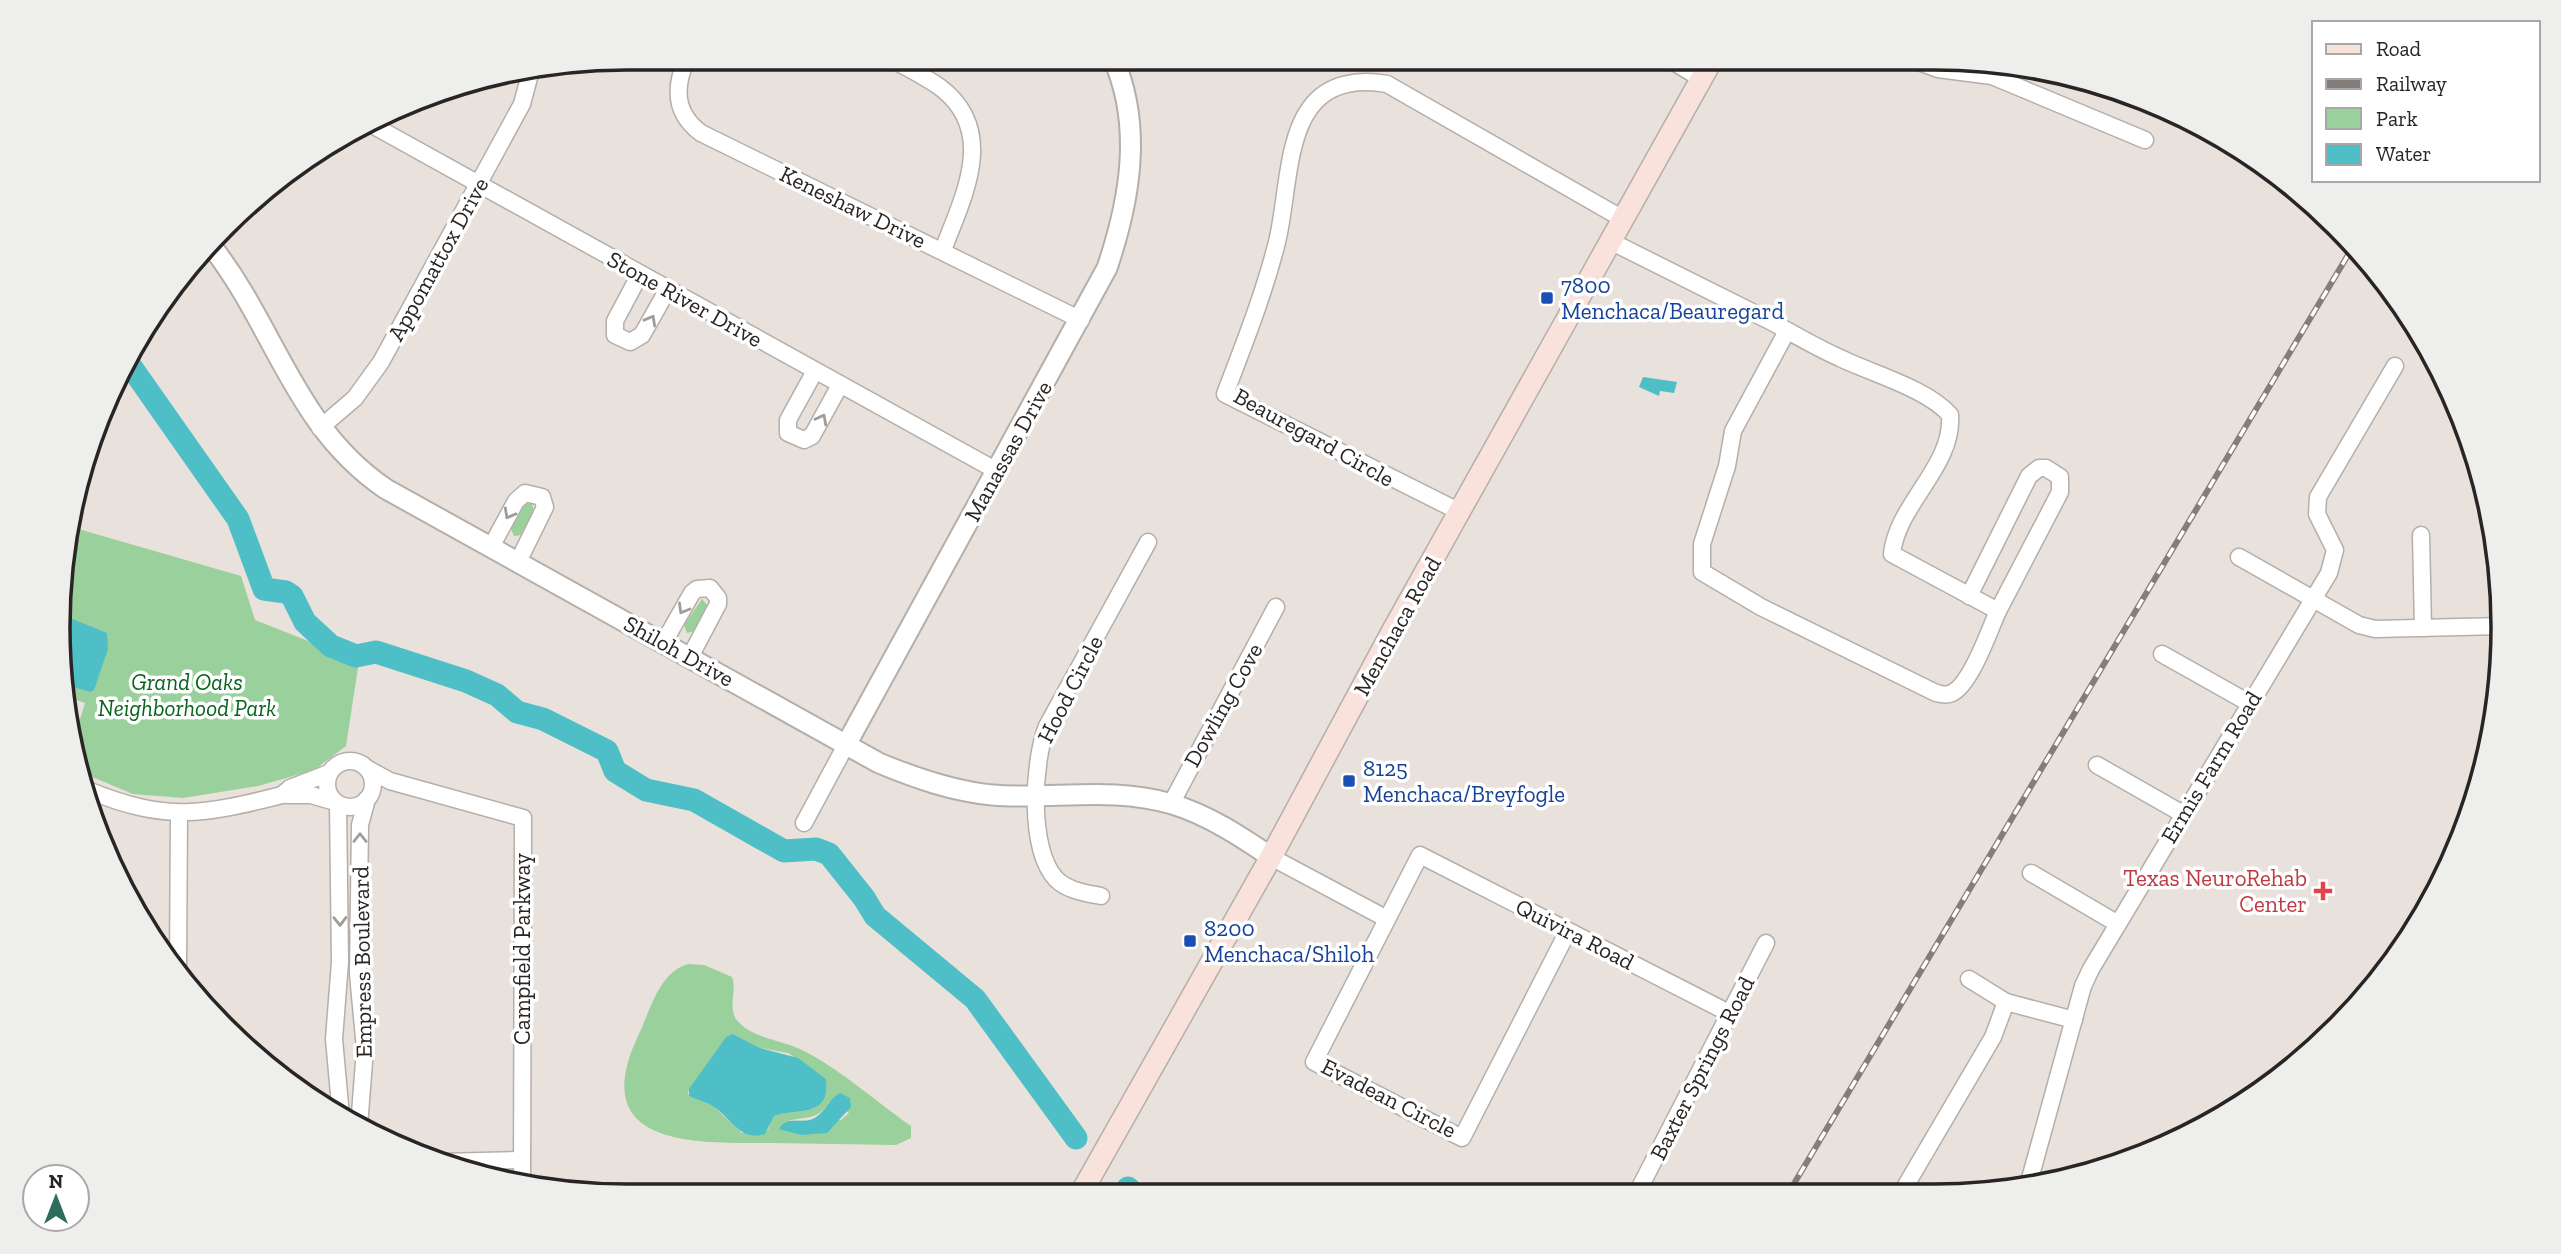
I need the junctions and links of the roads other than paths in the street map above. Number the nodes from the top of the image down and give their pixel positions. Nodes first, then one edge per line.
1 (683, 70) edge
2 (909, 70) edge
3 (1116, 70) edge
4 (1687, 70) edge
5 (1707, 70) edge
6 (1953, 71) edge
7 (529, 79) edge
8 (1702, 79) junction
9 (379, 128) edge
10 (2145, 140) dead end
11 (479, 184) junction
12 (1623, 219) junction
13 (1610, 241) junction
14 (943, 250) junction
15 (215, 252) edge
16 (640, 274) junction
17 (668, 289) junction
18 (1081, 320) junction
19 (1787, 331) junction
20 (2395, 366) dead end
21 (815, 371) junction
22 (840, 385) junction
23 (320, 428) junction
24 (997, 471) junction
25 (1460, 512) junction
26 (2421, 535) dead end
27 (1148, 542) dead end
28 (491, 547) junction
29 (2239, 557) dead end
30 (518, 562) junction
31 (1969, 596) junction
32 (2313, 600) junction
33 (1276, 607) dead end
34 (1998, 611) junction
35 (2491, 626) edge
36 (2423, 628) junction
37 (664, 642) junction
38 (2162, 653) dead end
39 (690, 657) junction
40 (2249, 703) junction
41 (846, 745) junction
42 (2097, 765) dead end
43 (368, 769) junction
44 (329, 773) junction
45 (421, 790) junction
46 (96, 792) edge
47 (282, 794) junction
48 (1037, 795) junction
49 (368, 798) junction
50 (336, 803) junction
51 (1171, 804) junction
52 (179, 814) junction
53 (2183, 814) junction
54 (804, 823) dead end
55 (1420, 855) joint
56 (1271, 857) junction
57 (2031, 873) dead end
58 (1101, 896) dead end
59 (1387, 919) junction
60 (2118, 924) junction
61 (1568, 931) junction
62 (1766, 943) dead end
63 (178, 956) edge
64 (1969, 979) dead end
65 (2006, 1002) junction
66 (1729, 1013) junction
67 (2074, 1020) junction
68 (340, 1104) edge
69 (360, 1115) edge
70 (522, 1160) junction
71 (473, 1162) edge
72 (522, 1174) edge
73 (2031, 1175) edge
74 (1086, 1184) edge
75 (1642, 1184) edge
76 (1907, 1184) edge

1 - 14 street, Keneshaw Drive
2 - 14 street
3 - 18 street, Manassas Drive
4 - 8 street
5 - 8 main road, Menchaca Road
6 - 10 street
7 - 11 street, Appomattox Drive
8 - 12 main road, Menchaca Road
9 - 11 street, Stone River Drive
11 - 16 street, Stone River Drive
11 - 23 street, Appomattox Drive
12 - 13 main road, Menchaca Road
12 - 25 street, Beauregard Circle
13 - 19 street
13 - 25 main road, Menchaca Road
14 - 18 street, Keneshaw Drive
15 - 23 street, Shiloh Drive
16 - 17 street, Stone River Drive
16 -> 17 street
17 - 21 street, Stone River Drive
18 - 24 street, Manassas Drive
19 - 31 street
19 - 34 street
20 - 32 street, Ermis Farm Road
21 - 22 street, Stone River Drive
21 -> 22 street
22 - 24 street, Stone River Drive
23 - 28 street, Shiloh Drive
24 - 41 street, Manassas Drive
25 - 56 main road, Menchaca Road
26 - 36 street
27 - 48 street, Hood Circle
28 - 30 street, Shiloh Drive
30 -> 28 street
29 - 32 street
30 - 37 street, Shiloh Drive
31 - 34 street
31 - 34 street
32 - 36 street
32 - 40 street, Ermis Farm Road
33 - 51 street, Dowling Cove
35 - 36 street
37 - 39 street, Shiloh Drive
39 -> 37 street
38 - 40 street
39 - 41 street, Shiloh Drive
40 - 53 street, Ermis Farm Road
41 - 48 street, Shiloh Drive
41 - 54 street, Manassas Drive
42 - 53 street
43 - 44 street
43 - 45 street, Campfield Parkway
43 - 49 street
44 - 47 street
44 - 50 street
45 - 49 street, Campfield Parkway
45 - 70 street, Campfield Parkway
46 - 52 street
47 - 50 street
47 - 52 street
48 - 51 street, Shiloh Drive
48 - 58 street, Hood Circle
49 - 50 street
69 -> 49 street, Empress Boulevard
50 -> 68 street, Empress Boulevard
51 - 56 street, Shiloh Drive
52 - 63 street
53 - 60 street, Ermis Farm Road
55 - 59 street, Evadean Circle
55 - 61 street, Quivira Road
56 - 59 street
56 - 74 main road, Menchaca Road
57 - 60 street
59 - 61 street, Evadean Circle
60 - 67 street, Ermis Farm Road
61 - 66 street, Quivira Road
62 - 66 street, Baxter Springs Road
64 - 65 street
65 - 67 street
65 - 76 street
66 - 75 street, Baxter Springs Road
67 - 73 street, Ermis Farm Road
70 - 71 street
70 - 72 street, Campfield Parkway

